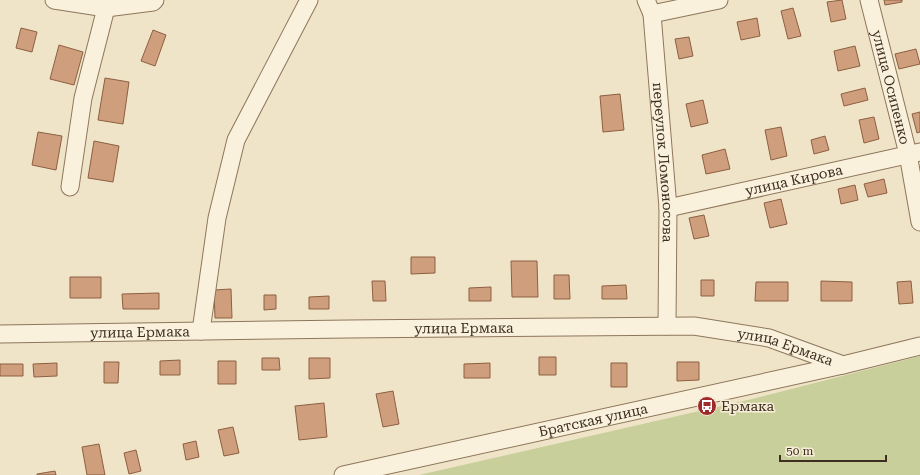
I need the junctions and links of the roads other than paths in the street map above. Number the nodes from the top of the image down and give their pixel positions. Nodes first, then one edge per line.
1 (59, 0) edge
2 (155, 0) edge
3 (309, 0) edge
4 (719, 0) edge
5 (869, 0) edge
6 (649, 7) edge
7 (106, 8) junction
8 (914, 153) edge
9 (70, 186) dead end
10 (668, 208) junction
11 (920, 222) edge
12 (667, 326) junction
13 (201, 331) junction
14 (0, 334) edge
15 (920, 346) edge
16 (843, 365) junction
17 (343, 475) edge

1 - 7 street
2 - 7 street
3 - 13 street
4 - 6 street
5 - 8 street, улица Осипенко
6 - 10 street, переулок Ломоносова
7 - 9 street
8 - 10 street, улица Кирова
8 - 11 street, улица Осипенко
10 - 12 street, переулок Ломоносова
12 - 13 street, улица Ермака
12 - 16 street, улица Ермака
13 - 14 street, улица Ермака
15 - 16 street, улица Ермака
16 - 17 street, Братская улица

